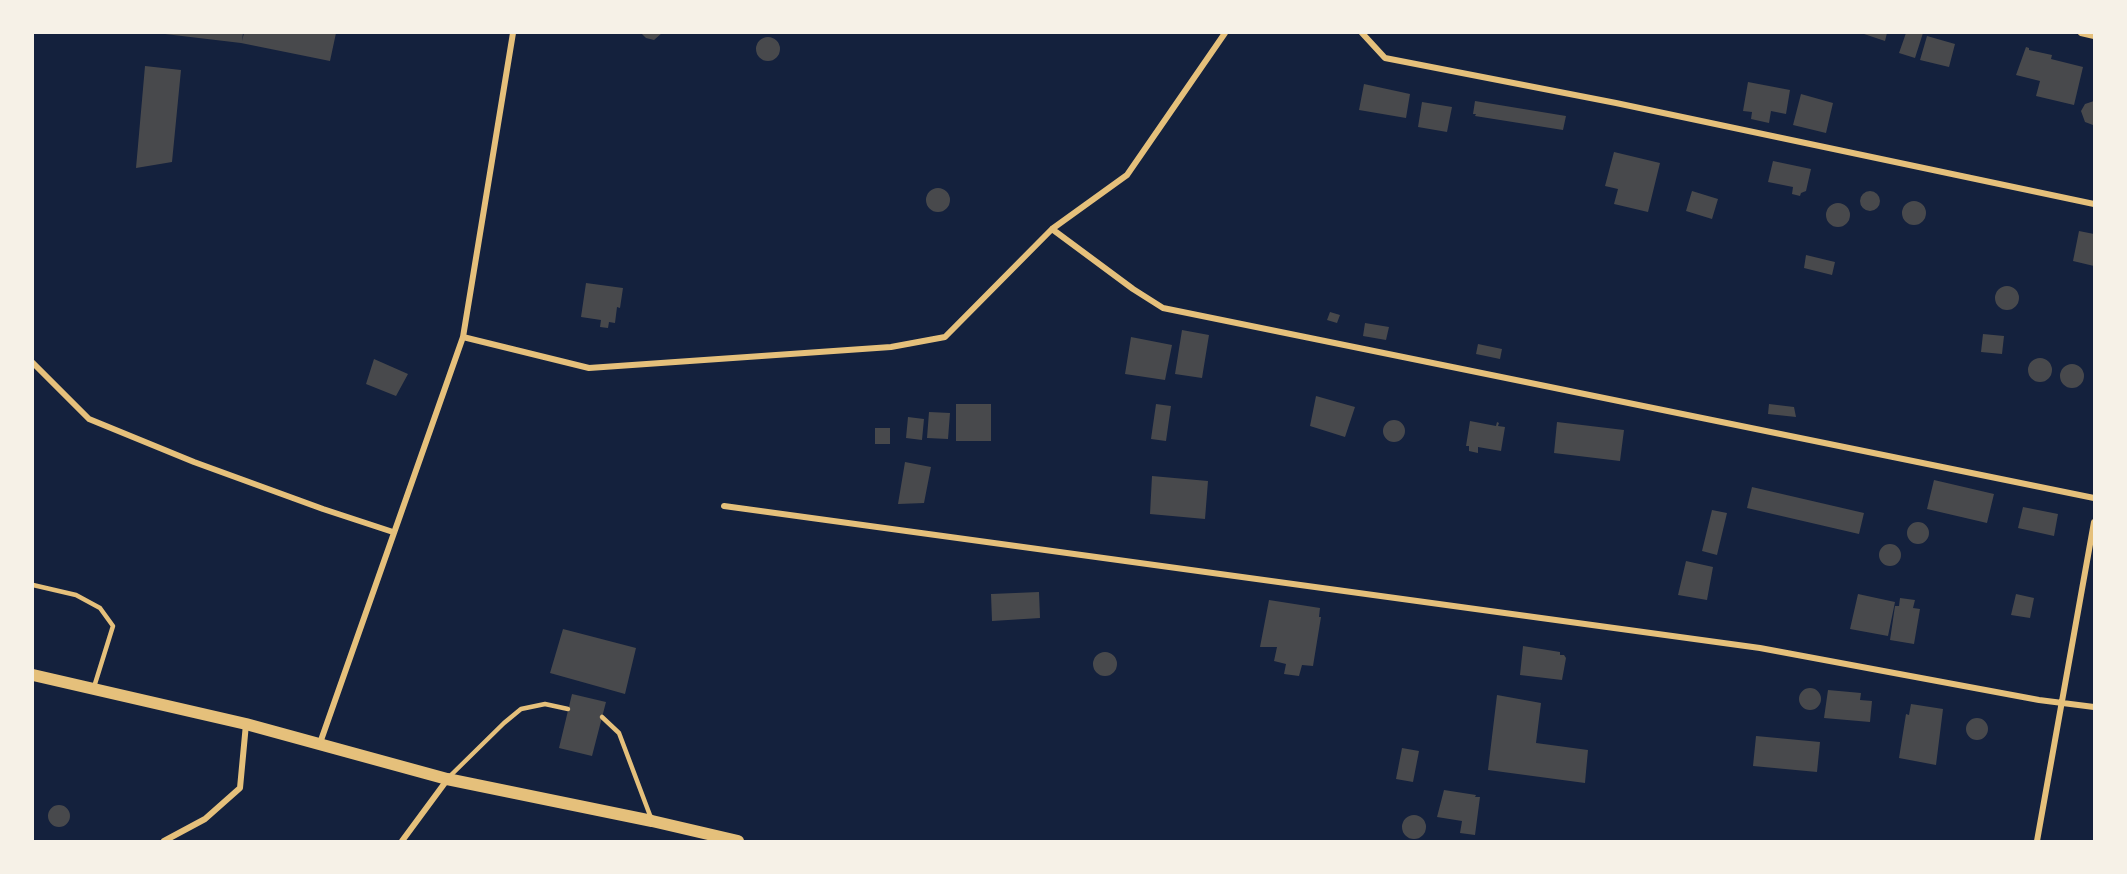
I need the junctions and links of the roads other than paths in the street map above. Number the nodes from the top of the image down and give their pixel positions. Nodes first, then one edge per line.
1 (513, 33) edge
2 (1225, 33) edge
3 (1362, 33) edge
4 (2081, 33) edge
5 (2094, 36) edge
6 (2094, 204) edge
7 (1052, 229) junction
8 (463, 337) junction
9 (33, 363) edge
10 (2094, 498) edge
11 (723, 506) dead end
12 (2094, 522) edge
13 (393, 532) junction
14 (33, 585) edge
15 (33, 675) edge
16 (94, 689) junction
17 (2060, 702) junction
18 (2094, 707) edge
19 (568, 709) dead end
20 (602, 717) dead end
21 (246, 724) junction
22 (320, 743) junction
23 (447, 779) junction
24 (652, 821) junction
25 (164, 841) edge
26 (402, 841) edge
27 (738, 841) edge
28 (2037, 841) edge

1 - 8 street
2 - 7 street
3 - 6 street
4 - 5 street
7 - 8 street
7 - 10 street
8 - 13 street
9 - 13 street
11 - 17 street
12 - 17 street
13 - 22 street
14 - 16 lane
15 - 16 main road
16 - 21 main road
17 - 18 street
17 - 28 street
19 - 23 lane
20 - 24 lane
21 - 22 main road
21 - 25 street
22 - 23 main road
23 - 24 main road
23 - 26 street
24 - 27 main road

